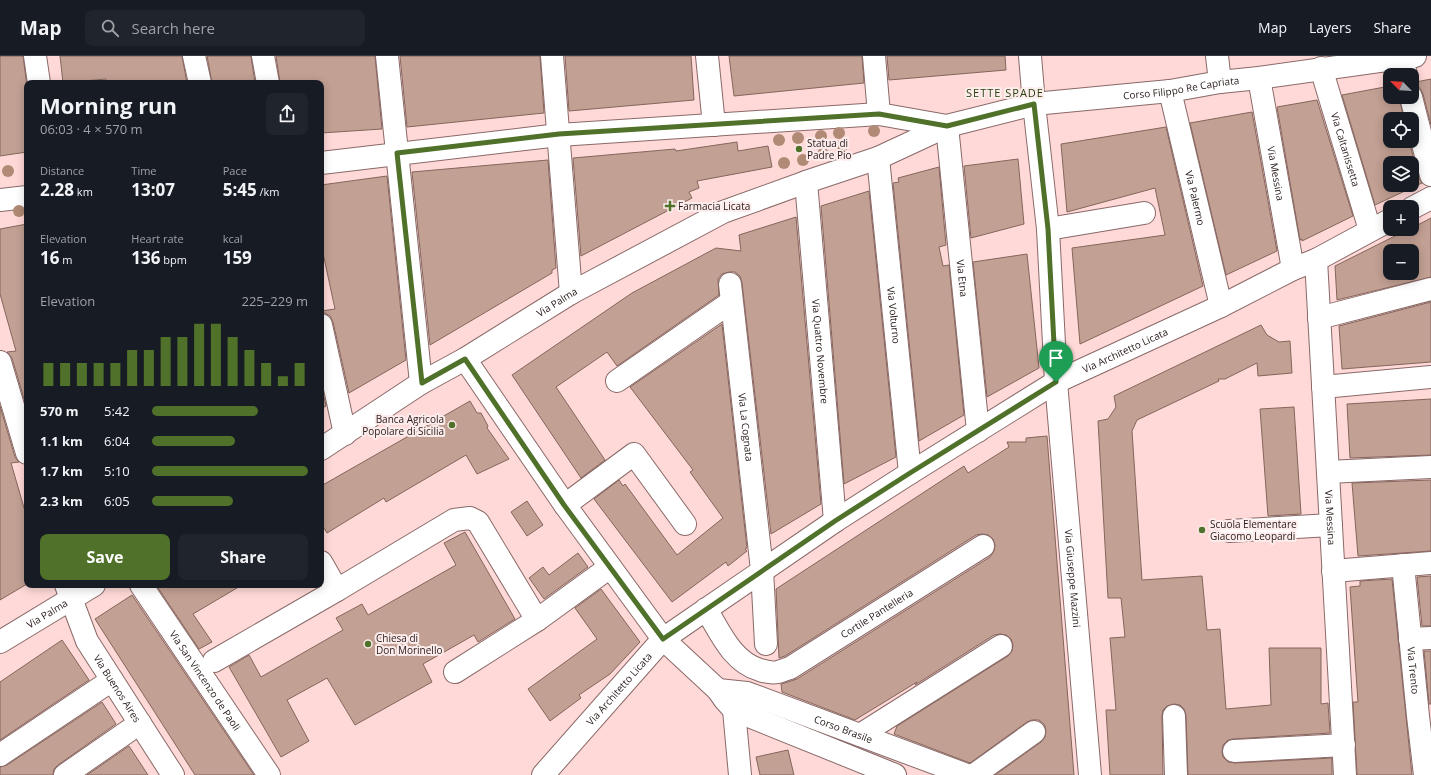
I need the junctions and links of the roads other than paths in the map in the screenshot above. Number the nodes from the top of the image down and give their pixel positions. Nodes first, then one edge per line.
1 (35, 56) edge
2 (194, 56) edge
3 (263, 56) edge
4 (388, 56) edge
5 (552, 56) edge
6 (707, 56) edge
7 (874, 56) edge
8 (1030, 56) edge
9 (1217, 56) edge
10 (1355, 60) edge
11 (1408, 63) edge
12 (1321, 68) junction
13 (1259, 78) junction
14 (39, 80) edge
15 (199, 80) edge
16 (267, 80) edge
17 (1220, 82) junction
18 (1170, 90) junction
19 (1034, 104) junction
20 (1414, 104) edge
21 (879, 114) junction
22 (714, 125) junction
23 (947, 126) junction
24 (559, 134) junction
25 (397, 153) junction
26 (878, 158) junction
27 (324, 163) edge
28 (1431, 175) edge
29 (806, 182) junction
30 (24, 197) edge
31 (1431, 198) edge
32 (0, 200) edge
33 (1419, 204) edge
34 (1144, 213) dead end
35 (1383, 224) edge
36 (1048, 229) junction
37 (1370, 230) junction
38 (1316, 260) junction
39 (1293, 269) junction
40 (1431, 289) edge
41 (571, 293) junction
42 (1221, 306) junction
43 (1319, 318) junction
44 (324, 338) edge
45 (465, 359) junction
46 (0, 362) edge
47 (1431, 377) edge
48 (617, 381) dead end
49 (1056, 382) junction
50 (422, 383) junction
51 (1323, 387) junction
52 (978, 430) junction
53 (345, 434) junction
54 (24, 443) edge
55 (324, 447) edge
56 (1431, 466) edge
57 (1328, 472) junction
58 (910, 473) junction
59 (564, 505) junction
60 (835, 521) junction
61 (685, 524) dead end
62 (1331, 525) junction
63 (1229, 531) dead end
64 (984, 546) dead end
65 (1431, 563) edge
66 (1403, 565) junction
67 (324, 567) edge
68 (610, 567) junction
69 (762, 570) junction
70 (1334, 571) junction
71 (83, 588) edge
72 (143, 588) edge
73 (337, 590) junction
74 (68, 592) edge
75 (706, 609) junction
76 (537, 620) junction
77 (663, 639) junction
78 (1421, 639) edge
79 (0, 642) edge
80 (766, 644) dead end
81 (1001, 646) dead end
82 (214, 661) dead end
83 (455, 672) dead end
84 (112, 680) junction
85 (718, 690) junction
86 (734, 710) junction
87 (1424, 715) edge
88 (1174, 716) dead end
89 (140, 723) junction
90 (1034, 732) dead end
91 (860, 735) junction
92 (1344, 745) junction
93 (1234, 751) dead end
94 (0, 755) edge
95 (64, 775) edge
96 (173, 775) edge
97 (269, 775) edge
98 (543, 775) edge
99 (740, 775) edge
100 (895, 775) edge
101 (967, 775) edge
102 (974, 775) edge
103 (1090, 775) edge
104 (1176, 775) edge
105 (1346, 775) edge
106 (1425, 775) edge

1 - 14 street
2 - 15 street
3 - 16 street
4 - 25 street
5 - 24 street
6 - 22 street
7 - 21 street
8 - 19 street, Via Giuseppe Mazzini
9 - 17 street
10 - 11 street, Corso Filippo Re Capriata
10 - 12 street, Corso Filippo Re Capriata
12 - 13 street, Corso Filippo Re Capriata
12 - 37 street, Via Caltanissetta
13 - 17 street, Corso Filippo Re Capriata
13 - 39 street, Via Messina
17 - 18 street, Corso Filippo Re Capriata
18 - 19 street, Corso Filippo Re Capriata
18 - 42 street, Via Palermo
19 - 23 street, Corso Filippo Re Capriata
19 - 36 street, Via Giuseppe Mazzini
20 - 28 street
21 - 22 street, Corso Filippo Re Capriata
21 - 23 street, Corso Filippo Re Capriata
22 - 24 street, Corso Filippo Re Capriata
23 - 26 street, Corso Filippo Re Capriata
23 - 52 street, Via Etna
24 - 25 street, Corso Filippo Re Capriata
24 - 41 street
25 - 27 street, Corso Filippo Re Capriata
25 - 50 street
26 - 29 street, Corso Filippo Re Capriata
26 - 58 street, Via Volturno
29 - 41 street, Via Palma
29 - 60 street, Via Quattro Novembre
30 - 32 street
31 - 33 street
34 - 36 street
35 - 37 street, Via Architetto Licata
36 - 49 street, Via Giuseppe Mazzini
37 - 38 street, Via Architetto Licata
38 - 39 street, Via Architetto Licata
38 - 43 street, Via Messina
39 - 42 street, Via Architetto Licata
40 - 43 street
41 - 45 street, Via Palma
42 - 49 street, Via Architetto Licata
43 - 51 street, Via Messina
44 - 53 street
45 - 50 street, Via Palma
45 - 59 street
46 - 54 street
47 - 51 street
48 - 69 street, Via La Cognata
49 - 52 street, Via Architetto Licata
49 - 103 street, Via Giuseppe Mazzini
50 - 53 street, Via Palma
51 - 57 street, Via Messina
52 - 58 street, Via Architetto Licata
53 - 55 street, Via Palma
56 - 57 street
57 - 62 street, Via Messina
58 - 60 street, Via Architetto Licata
59 - 61 street
59 - 68 street
60 - 69 street, Via Architetto Licata
62 - 63 street
62 - 70 street, Via Messina
64 - 75 street, Cortile Pantelleria
65 - 66 street
66 - 70 street
66 - 78 street, Via Trento
67 - 73 street
68 - 76 street
68 - 77 street
69 - 75 street, Via Architetto Licata
69 - 80 street, Via La Cognata
70 - 92 street, Via Messina
71 - 74 street, Via Palma
72 - 97 street, Via San Vincenzo de Paoli
73 - 76 street
73 - 82 street
74 - 79 street, Via Palma
74 - 84 street, Via Buenos Aires
75 - 77 street, Via Architetto Licata
76 - 83 street
77 - 85 street
77 - 98 street, Via Architetto Licata
78 - 87 street, Via Trento
81 - 91 street
84 - 89 street, Via Buenos Aires
84 - 94 street
85 - 86 street
85 - 91 street, Corso Brasile
86 - 99 street
86 - 100 street
87 - 106 street, Via Trento
88 - 104 street
89 - 95 street
89 - 96 street, Via Buenos Aires
90 - 102 street
91 - 101 street, Corso Brasile
92 - 93 street
92 - 105 street, Via Messina

